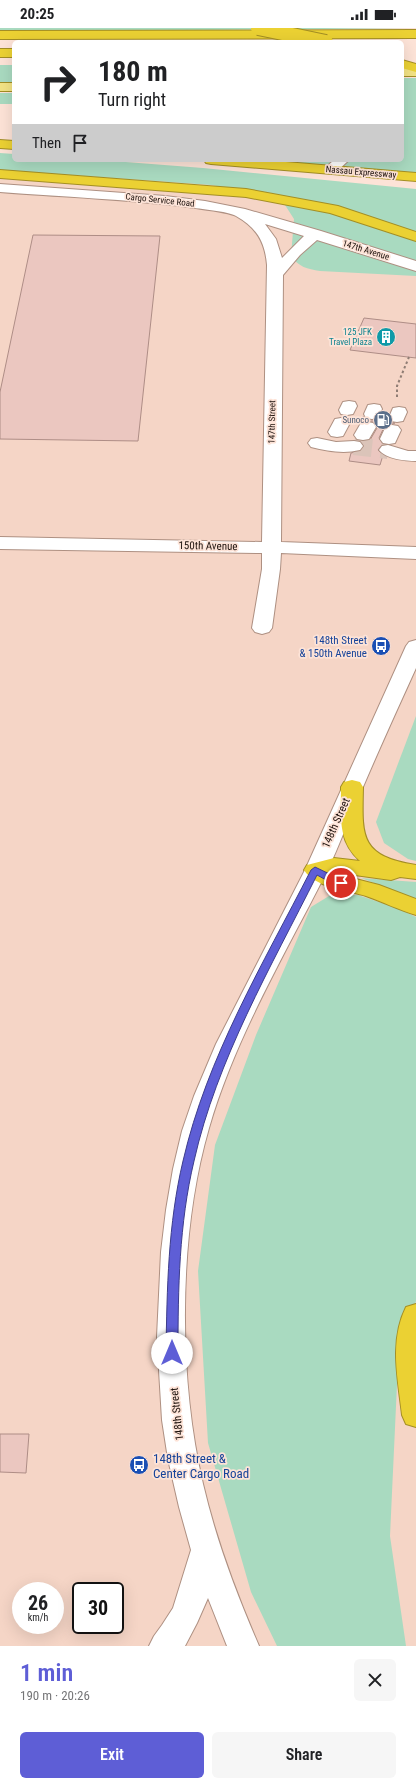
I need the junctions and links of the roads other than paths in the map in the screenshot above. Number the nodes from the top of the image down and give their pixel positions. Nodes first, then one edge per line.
1 (258, 28) edge
2 (416, 34) edge
3 (0, 35) edge
4 (316, 40) edge
5 (404, 43) edge
6 (416, 43) edge
7 (0, 44) edge
8 (12, 44) edge
9 (0, 53) edge
10 (12, 53) edge
11 (404, 59) edge
12 (416, 59) edge
13 (0, 60) edge
14 (12, 60) edge
15 (404, 65) edge
16 (416, 68) edge
17 (404, 72) edge
18 (416, 72) edge
19 (0, 87) edge
20 (12, 87) edge
21 (0, 145) edge
22 (12, 145) edge
23 (234, 162) edge
24 (340, 162) edge
25 (305, 168) junction
26 (330, 170) junction
27 (0, 174) edge
28 (416, 177) edge
29 (416, 183) edge
30 (0, 188) edge
31 (240, 212) junction
32 (316, 234) junction
33 (416, 237) edge
34 (416, 266) edge
35 (275, 274) junction
36 (354, 428) tunnel mouth
37 (392, 429) tunnel mouth
38 (317, 443) dead end
39 (413, 448) edge
40 (0, 543) edge
41 (272, 547) junction
42 (416, 553) edge
43 (262, 628) dead end
44 (416, 646) edge
45 (352, 787) junction
46 (315, 870) junction
47 (416, 873) edge
48 (416, 907) edge
49 (416, 1314) edge
50 (416, 1415) edge
51 (206, 1550) junction
52 (164, 1646) edge
53 (243, 1646) edge

1 - 4 highway, bridge
2 - 3 highway
5 - 6 highway
7 - 8 highway
9 - 10 highway
11 - 12 highway
13 - 14 highway
15 - 16 highway
17 - 18 main road
19 - 20 main road
21 - 22 highway
23 - 25 highway, Nassau Expressway
24 - 26 street
25 - 26 highway, Nassau Expressway
25 - 29 highway
26 - 28 highway, Nassau Expressway
27 - 33 highway
30 - 31 street, Cargo Service Road
31 - 32 street, Cargo Service Road
31 - 35 street, 147th Street
32 - 34 street, 147th Avenue
32 - 35 street
35 - 41 street, 147th Street
36 - 38 street
37 - 39 street
40 - 41 street, 150th Avenue
41 - 42 street, 150th Avenue
41 - 43 street, 147th Street
44 - 45 street, 148th Street
45 - 46 street, 148th Street
45 - 47 highway
46 - 47 highway
46 - 48 highway
46 - 51 street, 148th Street
49 - 50 highway
51 - 52 street
51 - 53 street, 148th Street

